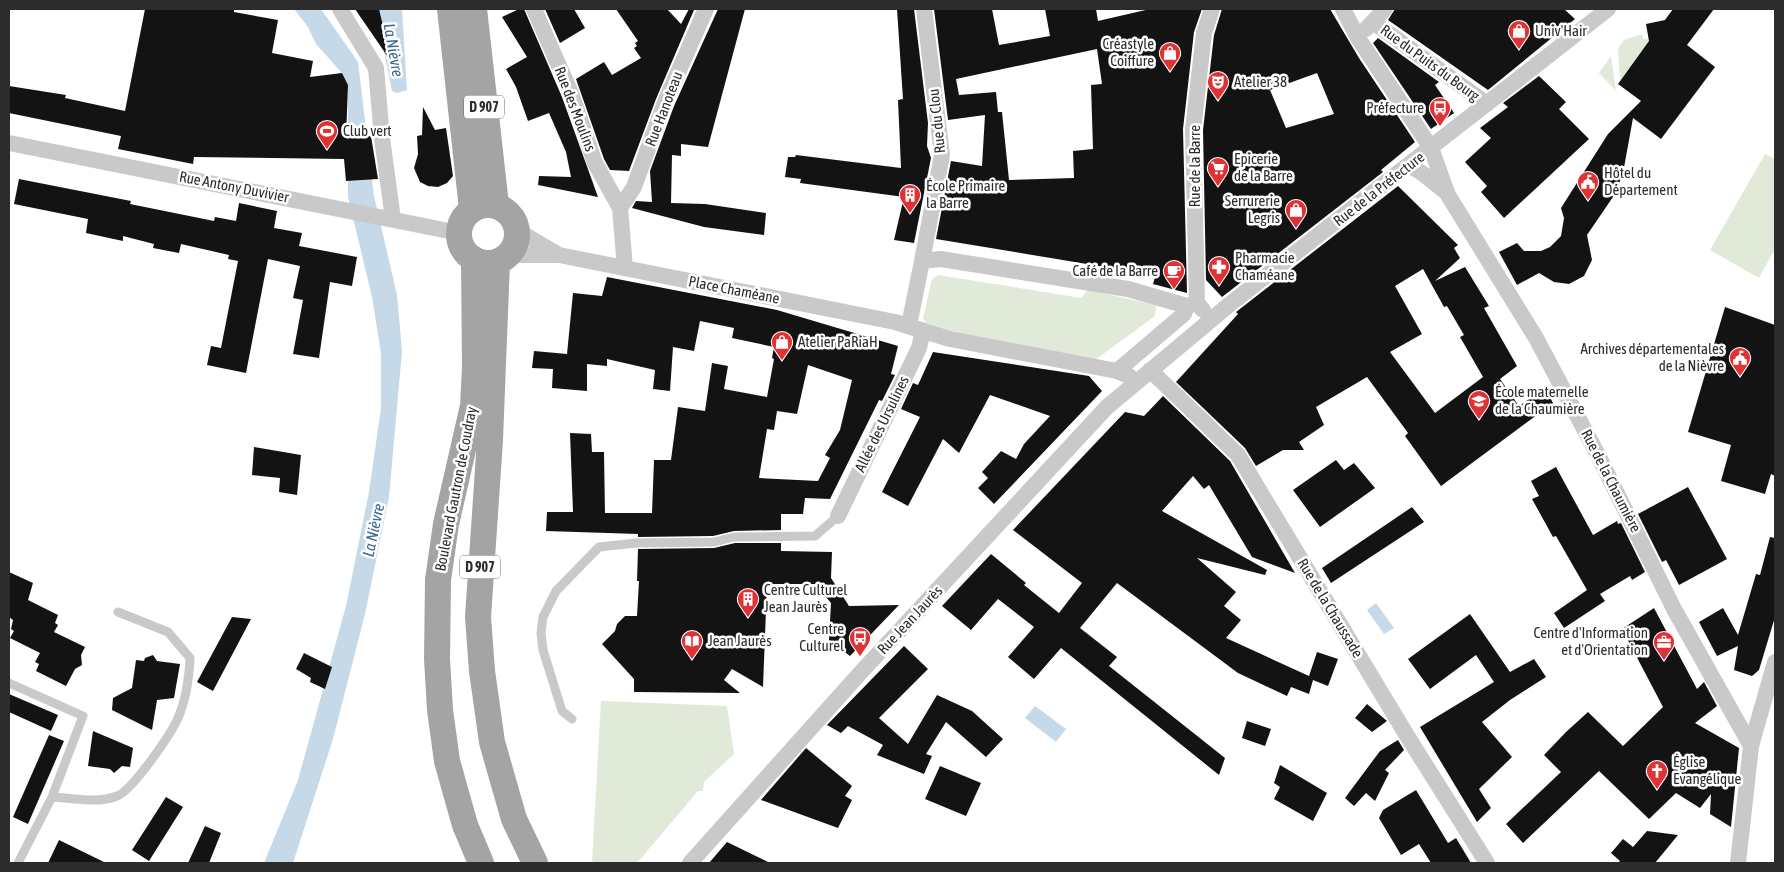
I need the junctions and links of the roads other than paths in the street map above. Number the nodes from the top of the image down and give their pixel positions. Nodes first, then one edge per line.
1 (340, 9) edge
2 (450, 9) edge
3 (474, 9) edge
4 (534, 9) edge
5 (706, 9) edge
6 (924, 9) edge
7 (1212, 9) edge
8 (1343, 9) edge
9 (1385, 9) edge
10 (1608, 9) edge
11 (1373, 22) junction
12 (1358, 38) junction
13 (1487, 104) junction
14 (9, 143) edge
15 (1431, 148) junction
16 (1409, 165) junction
17 (1448, 195) junction
18 (484, 207) junction
19 (620, 208) junction
20 (393, 219) junction
21 (518, 230) junction
22 (459, 234) junction
23 (559, 255) junction
24 (493, 259) junction
25 (922, 261) junction
26 (624, 268) junction
27 (1192, 305) junction
28 (1211, 320) junction
29 (916, 328) junction
30 (1150, 370) junction
31 (1117, 372) junction
32 (1136, 383) junction
33 (838, 516) joint
34 (118, 612) dead end
35 (1775, 662) edge
36 (9, 683) edge
37 (572, 719) dead end
38 (1752, 746) junction
39 (52, 797) junction
40 (465, 825) junction
41 (18, 863) edge
42 (471, 863) edge
43 (481, 863) edge
44 (535, 863) edge
45 (690, 863) edge
46 (1487, 863) edge
47 (1738, 863) edge

1 - 20 street
2 - 18 main road, D 907
3 - 18 main road, D 907
4 - 19 street, Rue des Moulins
5 - 19 street, Rue Hanoteau
6 - 25 street, Rue du Clou
7 - 27 street, Rue de la Barre
8 - 12 street, Rue du Puits du Bourg
9 - 11 street
10 - 13 street, Rue de la Préfecture
11 - 12 street
11 - 13 street, Rue du Puits du Bourg
12 - 15 street, Rue du Puits du Bourg
13 - 15 street, Rue de la Préfecture
14 - 20 street, Rue Antony Duvivier
15 - 16 street, Rue de la Préfecture
15 - 17 street, Rue de la Chaumière
16 - 17 street, Rue de la Chaumière
16 - 28 street, Rue de la Préfecture
17 - 38 street, Rue de la Chaumière
18 - 21 main road
18 - 22 main road
19 - 26 street
20 - 22 street, Rue Antony Duvivier
21 - 23 street, Place Chaméane
21 - 24 main road
22 - 24 main road
23 - 24 street, Place Chaméane
23 - 26 street, Place Chaméane
24 - 40 main road, Boulevard Gautron de Coudray / D 907
24 - 44 main road, Boulevard Gautron de Coudray / D 907
25 - 27 street
25 - 29 street
26 - 29 street, Place Chaméane
27 - 28 street
27 - 31 street
28 - 30 street, Rue de la Préfecture
29 - 31 street, Place Chaméane
29 - 33 street, Allée des Ursulines
30 - 32 street
30 - 46 street, Rue de la Chaussade
31 - 32 street, Place Chaméane
32 - 45 street, Rue Jean Jaurès
33 - 37 lane
34 - 39 lane
35 - 38 street
36 - 39 lane
38 - 47 street
39 - 41 lane
40 - 42 main road
40 - 43 main road, Boulevard Gautron de Coudray / D 907

